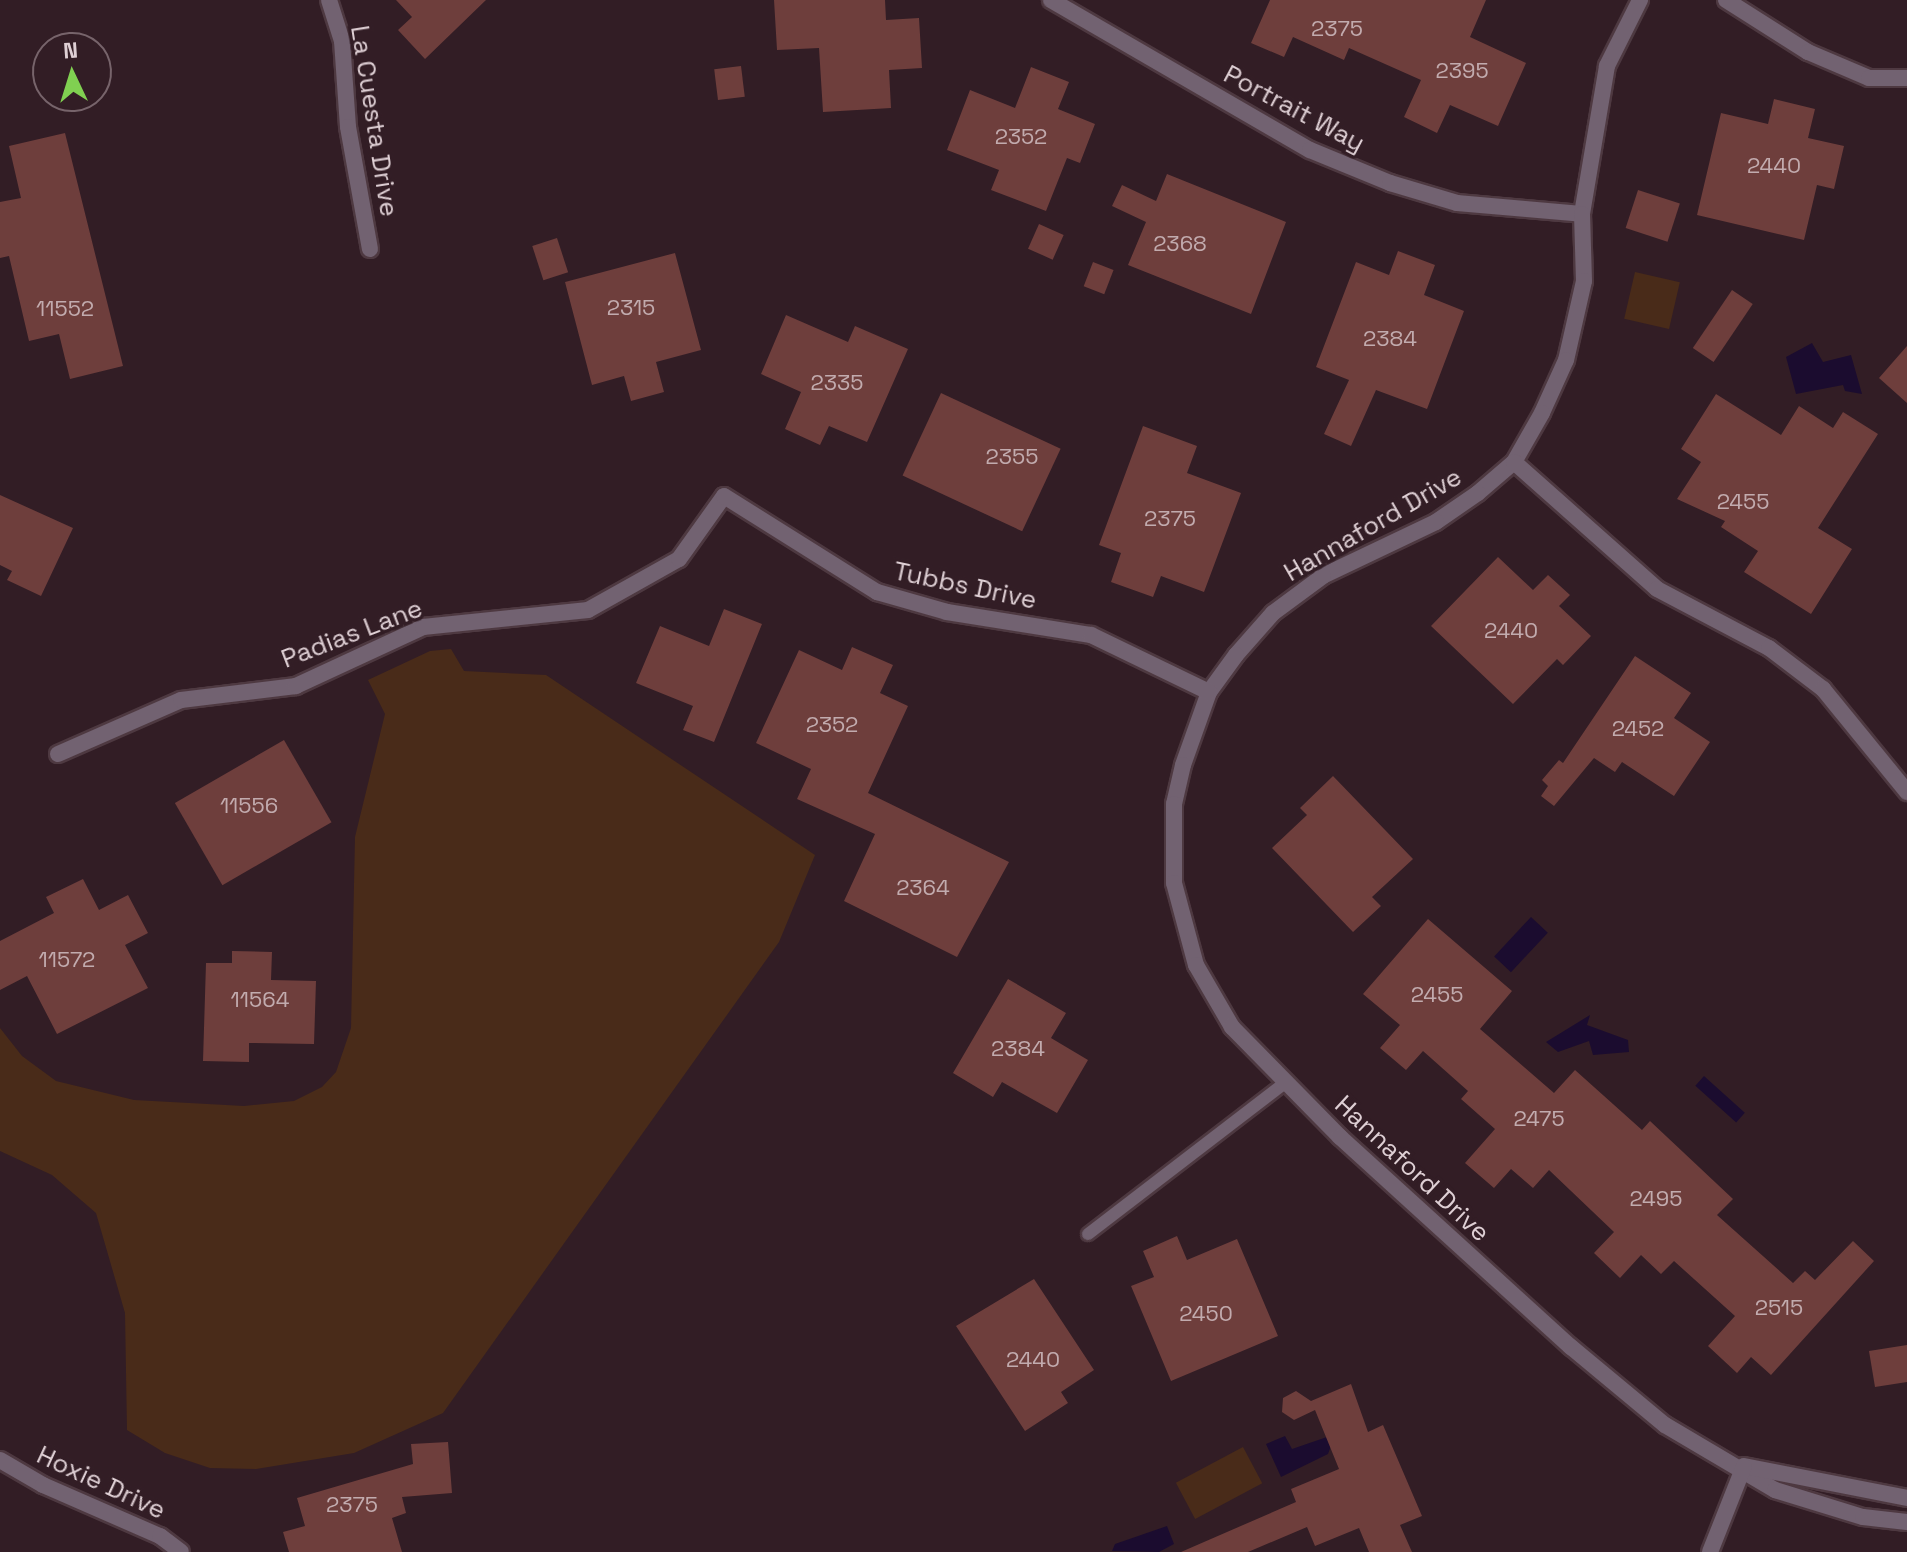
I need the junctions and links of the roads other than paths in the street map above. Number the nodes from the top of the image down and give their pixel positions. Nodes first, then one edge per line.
1 (329, 0) edge
2 (1051, 0) edge
3 (1640, 0) edge
4 (1726, 0) edge
5 (1907, 78) edge
6 (1582, 214) junction
7 (370, 249) dead end
8 (1514, 462) junction
9 (724, 496) joint
10 (1209, 692) junction
11 (58, 754) dead end
12 (1907, 792) edge
13 (1285, 1083) junction
14 (1088, 1234) dead end
15 (0, 1460) edge
16 (1744, 1466) junction
17 (1907, 1498) edge
18 (1907, 1522) edge
19 (181, 1552) edge
20 (1710, 1552) edge

1 - 7 street, La Cuesta Drive
2 - 6 street, Portrait Way
3 - 6 street, Hannaford Drive
4 - 5 street
6 - 8 street, Hannaford Drive
8 - 10 street, Hannaford Drive
8 - 12 street
9 - 10 street, Tubbs Drive
9 - 11 street, Padias Lane
10 - 13 street, Hannaford Drive
13 - 14 lane
13 - 16 street, Hannaford Drive
15 - 19 street, Hoxie Drive
16 - 17 street
16 - 18 street
16 - 20 street

